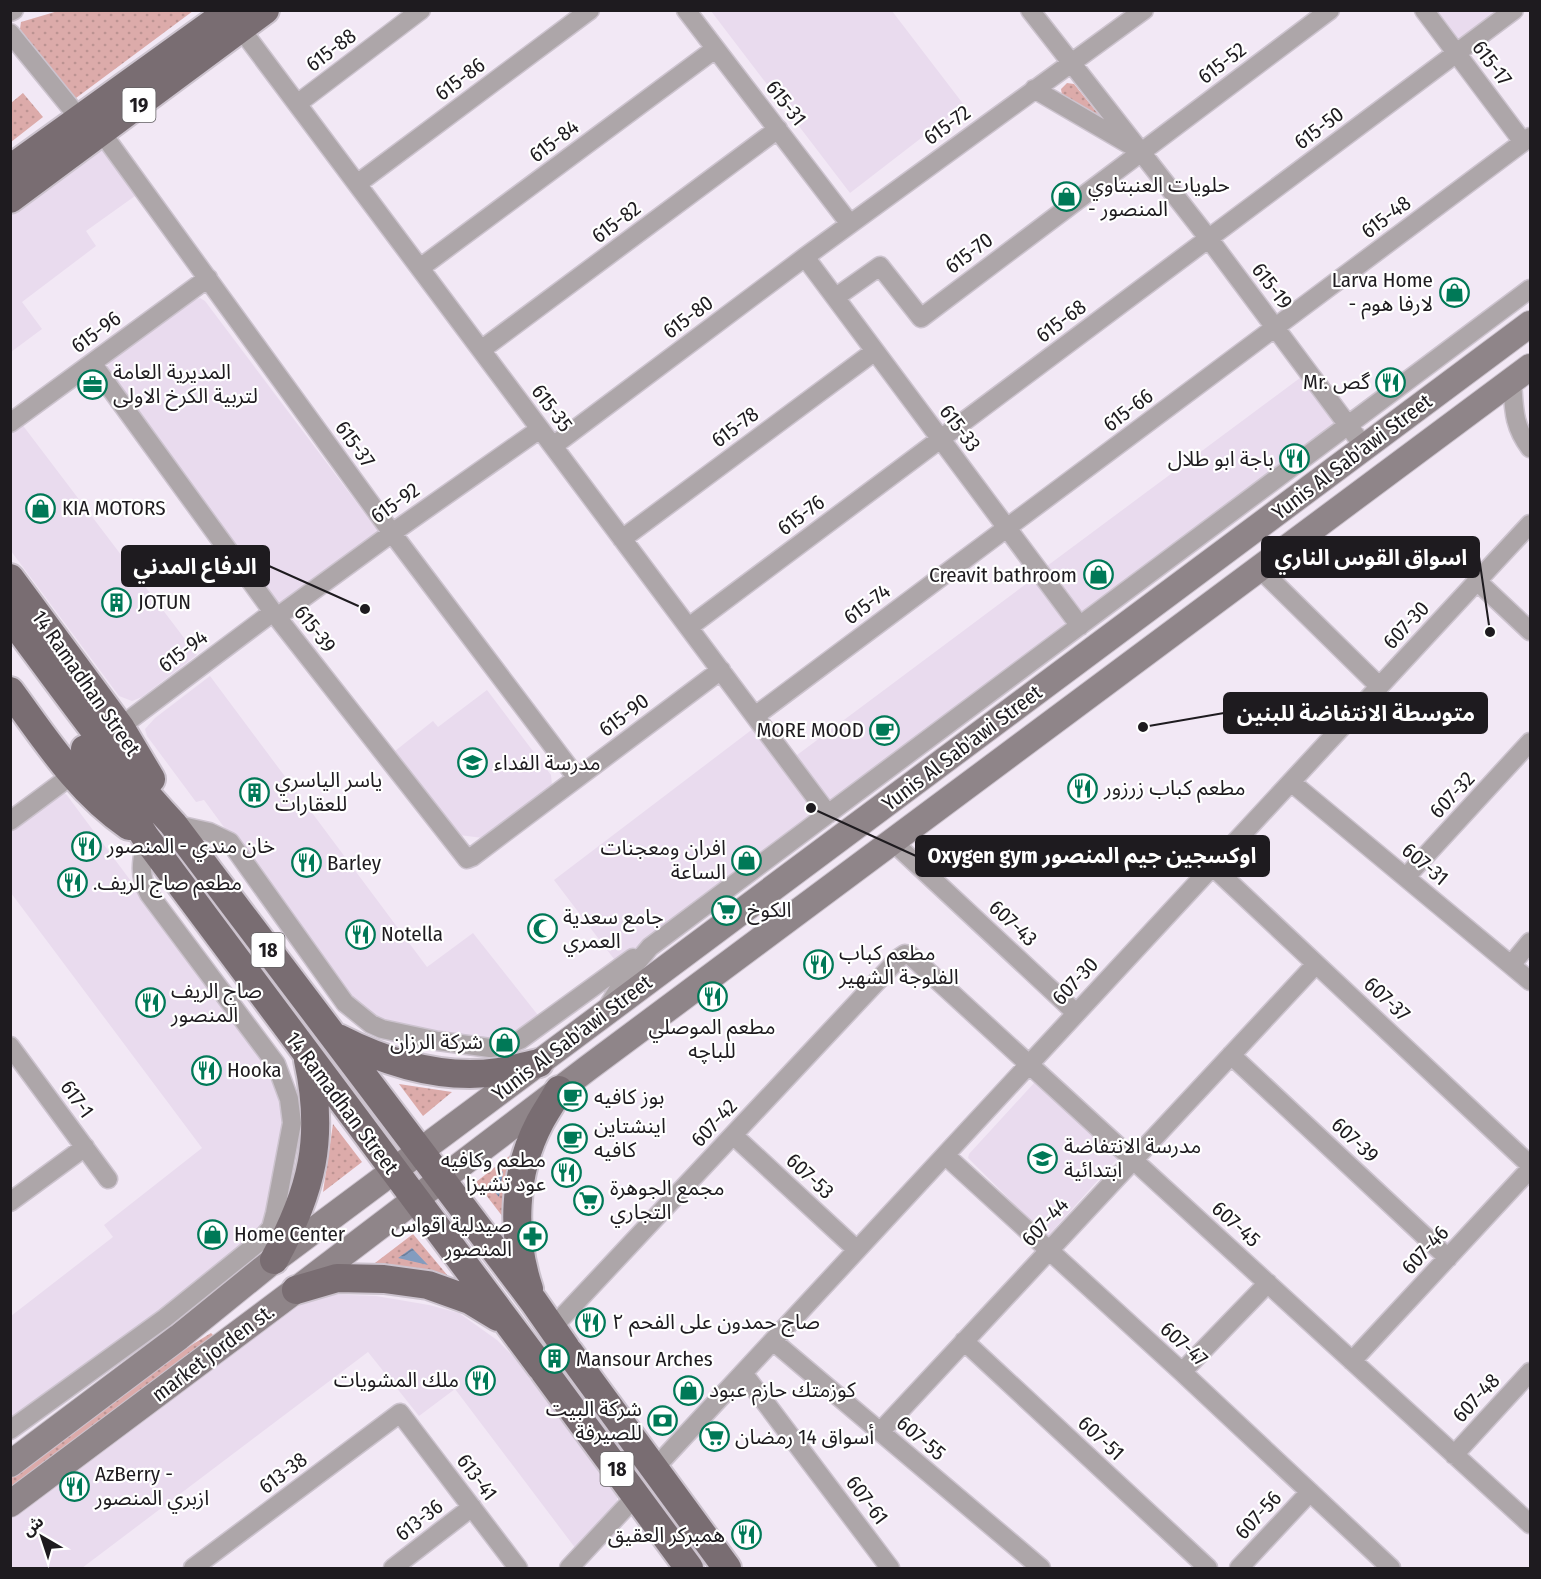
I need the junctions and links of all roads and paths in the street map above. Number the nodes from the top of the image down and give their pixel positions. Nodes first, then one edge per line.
1 (266, 10) edge
2 (421, 10) edge
3 (590, 10) edge
4 (686, 10) edge
5 (1030, 10) edge
6 (1144, 10) edge
7 (1330, 10) edge
8 (1424, 10) edge
9 (1514, 10) edge
10 (236, 20) edge
11 (10, 33) edge
12 (715, 50) junction
13 (1456, 54) junction
14 (1071, 64) junction
15 (1034, 89) junction
16 (297, 104) junction
17 (91, 126) junction
18 (778, 129) junction
19 (1527, 140) edge
20 (1142, 152) junction
21 (10, 169) edge
22 (357, 184) junction
23 (10, 199) edge
24 (850, 224) junction
25 (1209, 239) junction
26 (805, 257) junction
27 (420, 268) junction
28 (208, 278) junction
29 (1530, 288) edge
30 (836, 297) junction
31 (1530, 324) edge
32 (1275, 328) junction
33 (481, 350) junction
34 (875, 351) junction
35 (1491, 354) junction
36 (92, 363) junction
37 (1521, 374) edge
38 (10, 423) edge
39 (1348, 425) junction
40 (540, 429) junction
41 (940, 440) junction
42 (553, 446) junction
43 (1365, 448) junction
44 (1530, 448) edge
45 (1530, 524) edge
46 (1007, 528) junction
47 (392, 532) junction
48 (622, 538) junction
49 (1260, 569) junction
50 (10, 578) edge
51 (1477, 581) junction
52 (275, 615) junction
53 (10, 616) edge
54 (1080, 626) junction
55 (688, 627) junction
56 (1530, 631) edge
57 (10, 648) edge
58 (721, 670) junction
59 (1379, 686) junction
60 (10, 691) edge
61 (755, 716) junction
62 (1530, 742) edge
63 (100, 754) junction
64 (577, 778) junction
65 (1291, 782) junction
66 (828, 813) junction
67 (10, 821) edge
68 (173, 824) junction
69 (146, 838) junction
70 (893, 842) junction
71 (466, 859) joint
72 (1212, 866) junction
73 (1406, 877) junction
74 (1530, 942) edge
75 (650, 947) junction
76 (910, 956) joint
77 (1316, 964) junction
78 (1510, 964) junction
79 (1530, 981) edge
80 (1076, 1013) junction
81 (597, 1019) junction
82 (332, 1036) junction
83 (10, 1046) edge
84 (307, 1055) junction
85 (1231, 1055) junction
86 (539, 1063) junction
87 (1029, 1065) junction
88 (559, 1090) junction
89 (733, 1135) junction
90 (85, 1148) junction
91 (419, 1151) junction
92 (945, 1155) junction
93 (1133, 1160) junction
94 (1530, 1167) edge
95 (393, 1171) junction
96 (108, 1179) dead end
97 (441, 1179) junction
98 (414, 1199) junction
99 (10, 1202) edge
100 (857, 1250) junction
101 (1048, 1251) junction
102 (1448, 1258) junction
103 (274, 1260) junction
104 (1268, 1283) junction
105 (296, 1290) junction
106 (534, 1302) junction
107 (507, 1322) junction
108 (172, 1328) junction
109 (773, 1341) junction
110 (964, 1341) junction
111 (562, 1343) junction
112 (1352, 1361) junction
113 (1182, 1372) junction
114 (1530, 1372) edge
115 (743, 1373) junction
116 (400, 1413) joint
117 (10, 1430) edge
118 (880, 1432) junction
119 (1454, 1455) junction
120 (10, 1464) edge
121 (654, 1469) junction
122 (1310, 1492) junction
123 (637, 1496) junction
124 (10, 1504) edge
125 (472, 1507) junction
126 (1530, 1524) edge
127 (431, 1540) junction
128 (193, 1569) edge
129 (393, 1569) edge
130 (405, 1569) edge
131 (518, 1569) edge
132 (569, 1569) edge
133 (690, 1569) edge
134 (727, 1569) edge
135 (890, 1569) edge
136 (1041, 1569) edge
137 (1208, 1569) edge
138 (1239, 1569) edge
139 (1391, 1569) edge

1 - 10 main road, 19
2 - 16 street, 615-88
3 - 22 street, 615-86
4 - 12 street, 615-31
5 - 14 street, 615-19
6 - 14 street, 615-72
7 - 20 street, 615-52
8 - 13 street, 615-17
9 - 13 street, 615-50
10 - 16 street, 615-35
10 - 17 main road, 19
11 - 17 street, 615-37
12 - 18 street, 615-31
12 - 27 street, 615-84
13 - 19 street, 615-17
13 - 25 street, 615-50
14 - 15 street, 615-72
14 - 20 street, 615-19
15 - 20 street, 615-19
15 - 24 street, 615-72
16 - 22 street, 615-35
17 - 21 main road, 19
17 - 23 main road, 19
17 - 28 street, 615-37
18 - 24 street, 615-31
18 - 33 street, 615-82
19 - 32 street, 615-48
20 - 25 street, 615-19
20 - 30 street, 615-70
22 - 27 street, 615-35
24 - 26 street, 615-80
25 - 32 street, 615-19
25 - 41 street, 615-68
26 - 30 street, 615-33
26 - 42 street, 615-80
27 - 33 street, 615-35
28 - 36 street, 615-96
28 - 47 street, 615-37
29 - 39 street
30 - 34 street, 615-33
31 - 35 main road, Yunis Al Sab'awi Street
32 - 39 street, 615-19
32 - 46 street, 615-66
33 - 40 street, 615-35
34 - 41 street, 615-33
34 - 48 street, 615-78
35 - 37 main road
35 - 43 main road, Yunis Al Sab'awi Street
36 - 38 street, 615-96
36 - 52 street, 615-39
37 - 44 street
37 - 49 main road, Yunis Al Sab'awi Street
39 - 43 street, 615-19
39 - 54 street
40 - 42 street, 615-35
40 - 47 street, 615-92
41 - 46 street, 615-33
41 - 55 street, 615-76
42 - 48 street, 615-35
43 - 81 main road, Yunis Al Sab'awi Street
45 - 51 street, 607-30
46 - 54 street, 615-33
46 - 61 street, 615-74
47 - 52 street, 615-92
47 - 64 street, 615-37
48 - 55 street, 615-35
49 - 59 street
49 - 70 main road, Yunis Al Sab'awi Street
50 - 63 main road, 14 Ramadhan Street / 18
51 - 56 street
51 - 59 street, 607-30
52 - 63 street, 615-94
52 - 71 street, 615-39
53 - 63 main road
54 - 66 street
55 - 58 street, 615-35
57 - 63 main road
58 - 61 street, 615-35
58 - 64 street, 615-90
59 - 65 street, 607-30
60 - 63 main road, 14 Ramadhan Street / 18
61 - 66 street, 615-35
62 - 73 street, 607-32
63 - 67 street, 615-94
63 - 68 main road, 14 Ramadhan Street / 18
63 - 69 main road, 14 Ramadhan Street / 18
64 - 71 street, 615-90
65 - 72 street, 607-30
65 - 73 street, 607-31
66 - 75 street
68 - 75 street
68 - 82 main road, 14 Ramadhan Street / 18
69 - 84 main road, 14 Ramadhan Street / 18
69 - 108 street
70 - 80 street, 607-43
70 - 88 main road, Yunis Al Sab'awi Street
72 - 77 street, 607-37
72 - 80 street, 607-30
73 - 78 street, 607-31
74 - 78 street
75 - 81 street
76 - 87 street, 607-45
76 - 89 street, 607-42
77 - 85 street, 607-44
77 - 94 street, 607-37
78 - 79 street, 607-31
80 - 87 street, 607-30
81 - 86 main road, Yunis Al Sab'awi Street
82 - 86 main road
82 - 91 main road, 14 Ramadhan Street / 18
83 - 90 street, 617-1
84 - 95 main road, 14 Ramadhan Street / 18
84 - 103 main road
85 - 93 street, 607-44
85 - 102 street, 607-39
86 - 91 main road, Yunis Al Sab'awi Street
87 - 92 street, 607-30
87 - 93 street, 607-45
88 - 97 main road, Yunis Al Sab'awi Street
88 - 106 main road
89 - 100 street, 607-53
89 - 111 street, 607-42
90 - 96 street, 617-1
90 - 99 street
91 - 95 main road, Yunis Al Sab'awi Street
91 - 97 main road, 14 Ramadhan Street / 18
92 - 100 street, 607-30
92 - 101 street, 607-47
93 - 101 street, 607-44
93 - 104 street, 607-45
94 - 102 street, 607-46
95 - 98 main road, 14 Ramadhan Street / 18
95 - 103 main road, market jorden st.
97 - 98 main road, Yunis Al Sab'awi Street
97 - 106 main road, 14 Ramadhan Street / 18
98 - 105 main road, market jorden st.
98 - 107 main road, 14 Ramadhan Street / 18
100 - 109 street, 607-30
101 - 110 street, 607-44
101 - 113 street, 607-47
102 - 112 street, 607-46
103 - 108 main road, market jorden st.
104 - 112 street, 607-45
104 - 113 street
105 - 107 main road
105 - 124 main road, market jorden st.
106 - 111 main road, 14 Ramadhan Street / 18
107 - 123 main road, 14 Ramadhan Street / 18
108 - 117 street
108 - 120 main road, market jorden st.
109 - 115 street, 607-30
109 - 118 street, 607-55
110 - 118 street, 607-44
110 - 137 street, 607-51
111 - 121 main road, 14 Ramadhan Street / 18
112 - 119 street, 607-45
113 - 122 street, 607-47
114 - 119 street, 607-48
115 - 121 street, 607-30
115 - 135 street, 607-61
116 - 125 street, 613-41
116 - 128 street, 613-38
118 - 136 street, 607-55
119 - 126 street, 607-45
121 - 134 main road, 14 Ramadhan Street / 18
122 - 138 street, 607-56
122 - 139 street, 607-47
123 - 132 street
123 - 133 main road, 14 Ramadhan Street / 18
125 - 127 street, 613-36
125 - 131 street, 613-41
127 - 129 street, 613-36
127 - 130 street

